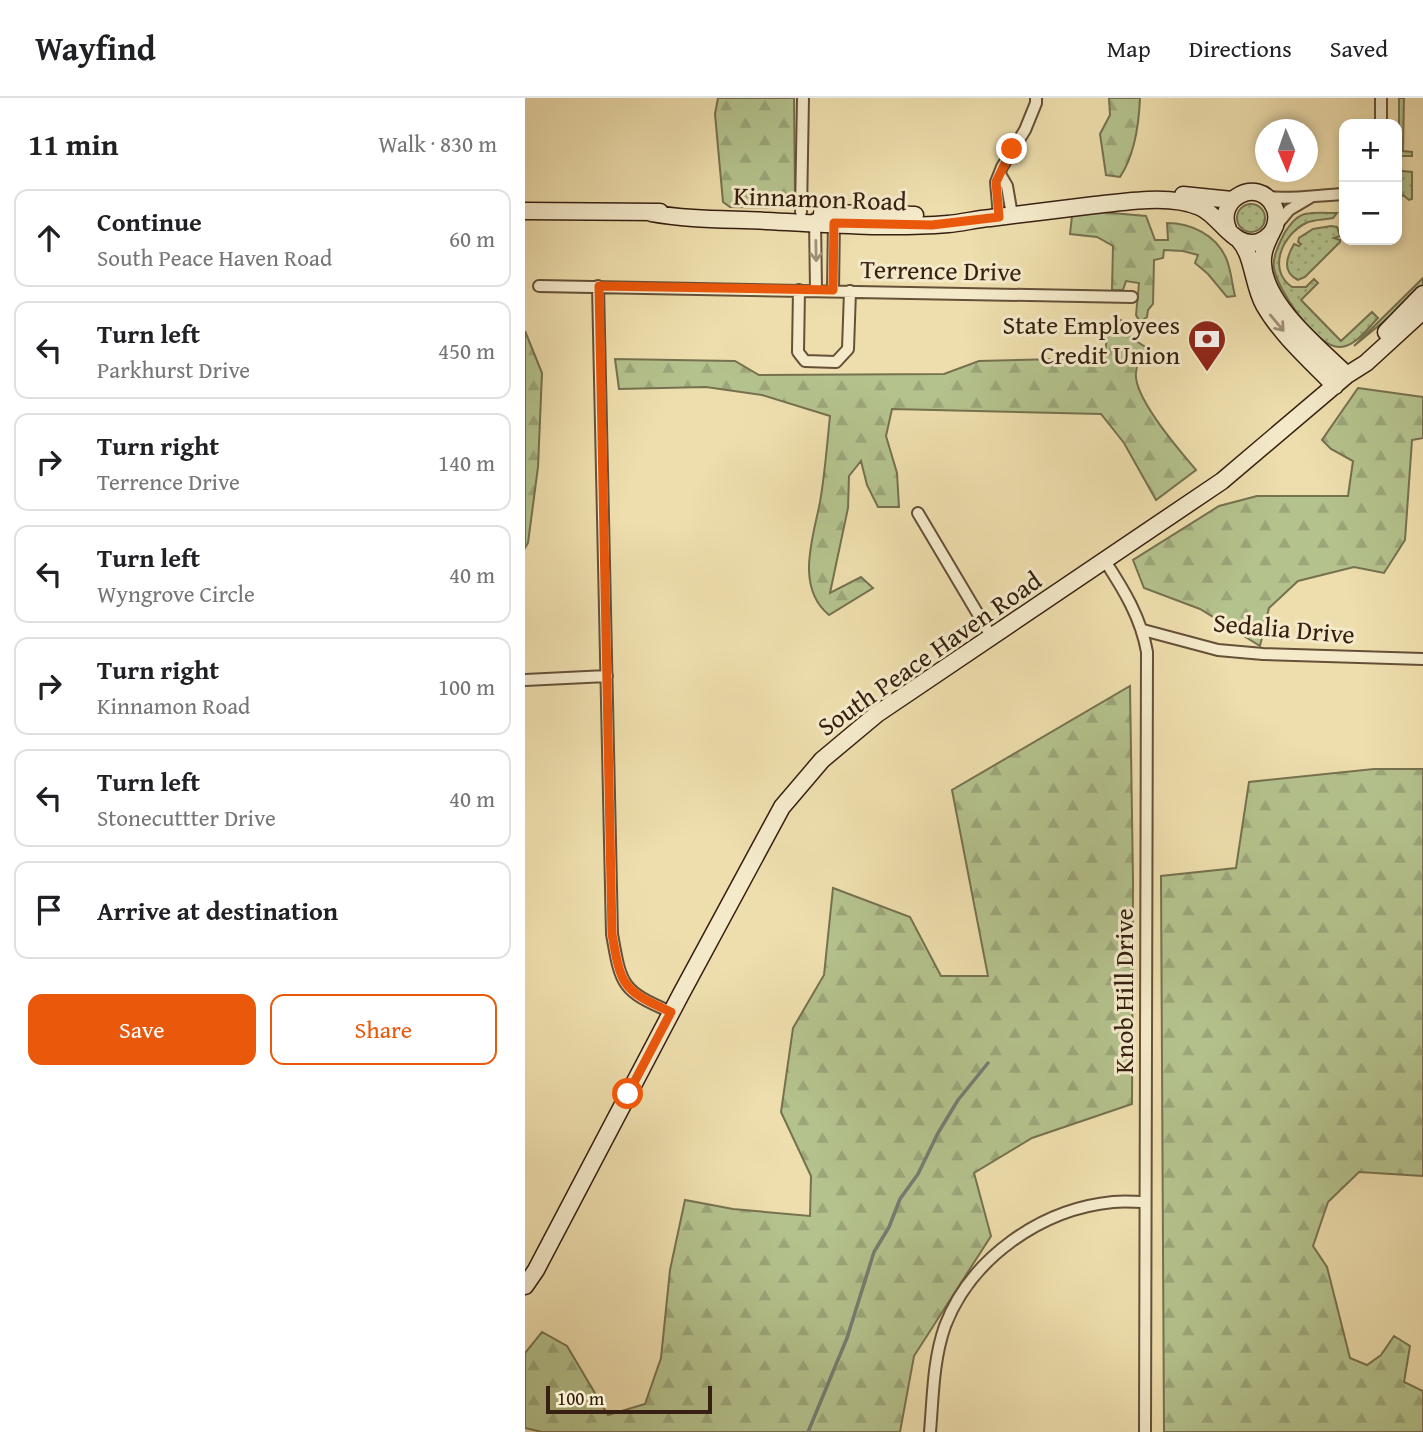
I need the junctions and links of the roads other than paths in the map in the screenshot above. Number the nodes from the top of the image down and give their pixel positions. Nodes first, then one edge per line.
1 (803, 98) edge
2 (1036, 98) edge
3 (1381, 98) edge
4 (1381, 119) edge
5 (1339, 194) edge
6 (1266, 197) junction
7 (1311, 197) junction
8 (1159, 200) junction
9 (1232, 200) junction
10 (525, 211) edge
11 (810, 216) junction
12 (1000, 217) junction
13 (834, 218) junction
14 (1273, 230) junction
15 (1234, 235) junction
16 (538, 286) dead end
17 (599, 286) junction
18 (799, 290) junction
19 (816, 290) junction
20 (833, 290) junction
21 (850, 291) junction
22 (1423, 294) edge
23 (1132, 297) dead end
24 (1423, 311) edge
25 (1341, 381) junction
26 (918, 513) dead end
27 (1105, 561) junction
28 (1143, 630) junction
29 (991, 636) junction
30 (1423, 659) edge
31 (607, 676) junction
32 (525, 680) edge
33 (671, 1012) junction
34 (1145, 1202) junction
35 (525, 1286) edge
36 (930, 1432) edge
37 (1145, 1432) edge

1 - 11 street
2 - 12 street
3 - 4 street
5 - 7 street
6 - 7 street
6 - 9 main road, Kinnamon Road
6 - 14 main road
7 - 14 street
8 - 9 main road, Kinnamon Road
8 - 12 main road, Kinnamon Road
8 - 15 main road, Kinnamon Road
9 - 15 main road
10 - 11 main road, Kinnamon Road
11 - 13 main road, Kinnamon Road
11 -> 19 street
12 - 13 main road, Kinnamon Road
13 - 20 street
14 - 15 main road
14 - 25 main road
15 -> 25 main road, Kinnamon Road
16 - 17 street, Terrence Drive
17 - 18 street, Terrence Drive
17 - 31 street
18 - 19 street, Terrence Drive
18 - 21 street
19 - 20 street, Terrence Drive
20 - 21 street, Terrence Drive
21 - 23 street, Terrence Drive
22 - 25 main road, South Peace Haven Road
24 - 25 main road, South Peace Haven Road
25 - 27 main road, South Peace Haven Road
26 - 29 street
27 - 28 street, Knob Hill Drive
27 - 29 main road, South Peace Haven Road
28 - 30 street, Sedalia Drive
28 - 34 street, Knob Hill Drive
29 - 33 main road, South Peace Haven Road
31 - 32 street
31 - 33 street
33 - 35 main road, South Peace Haven Road
34 - 36 street
34 - 37 street, Knob Hill Drive

